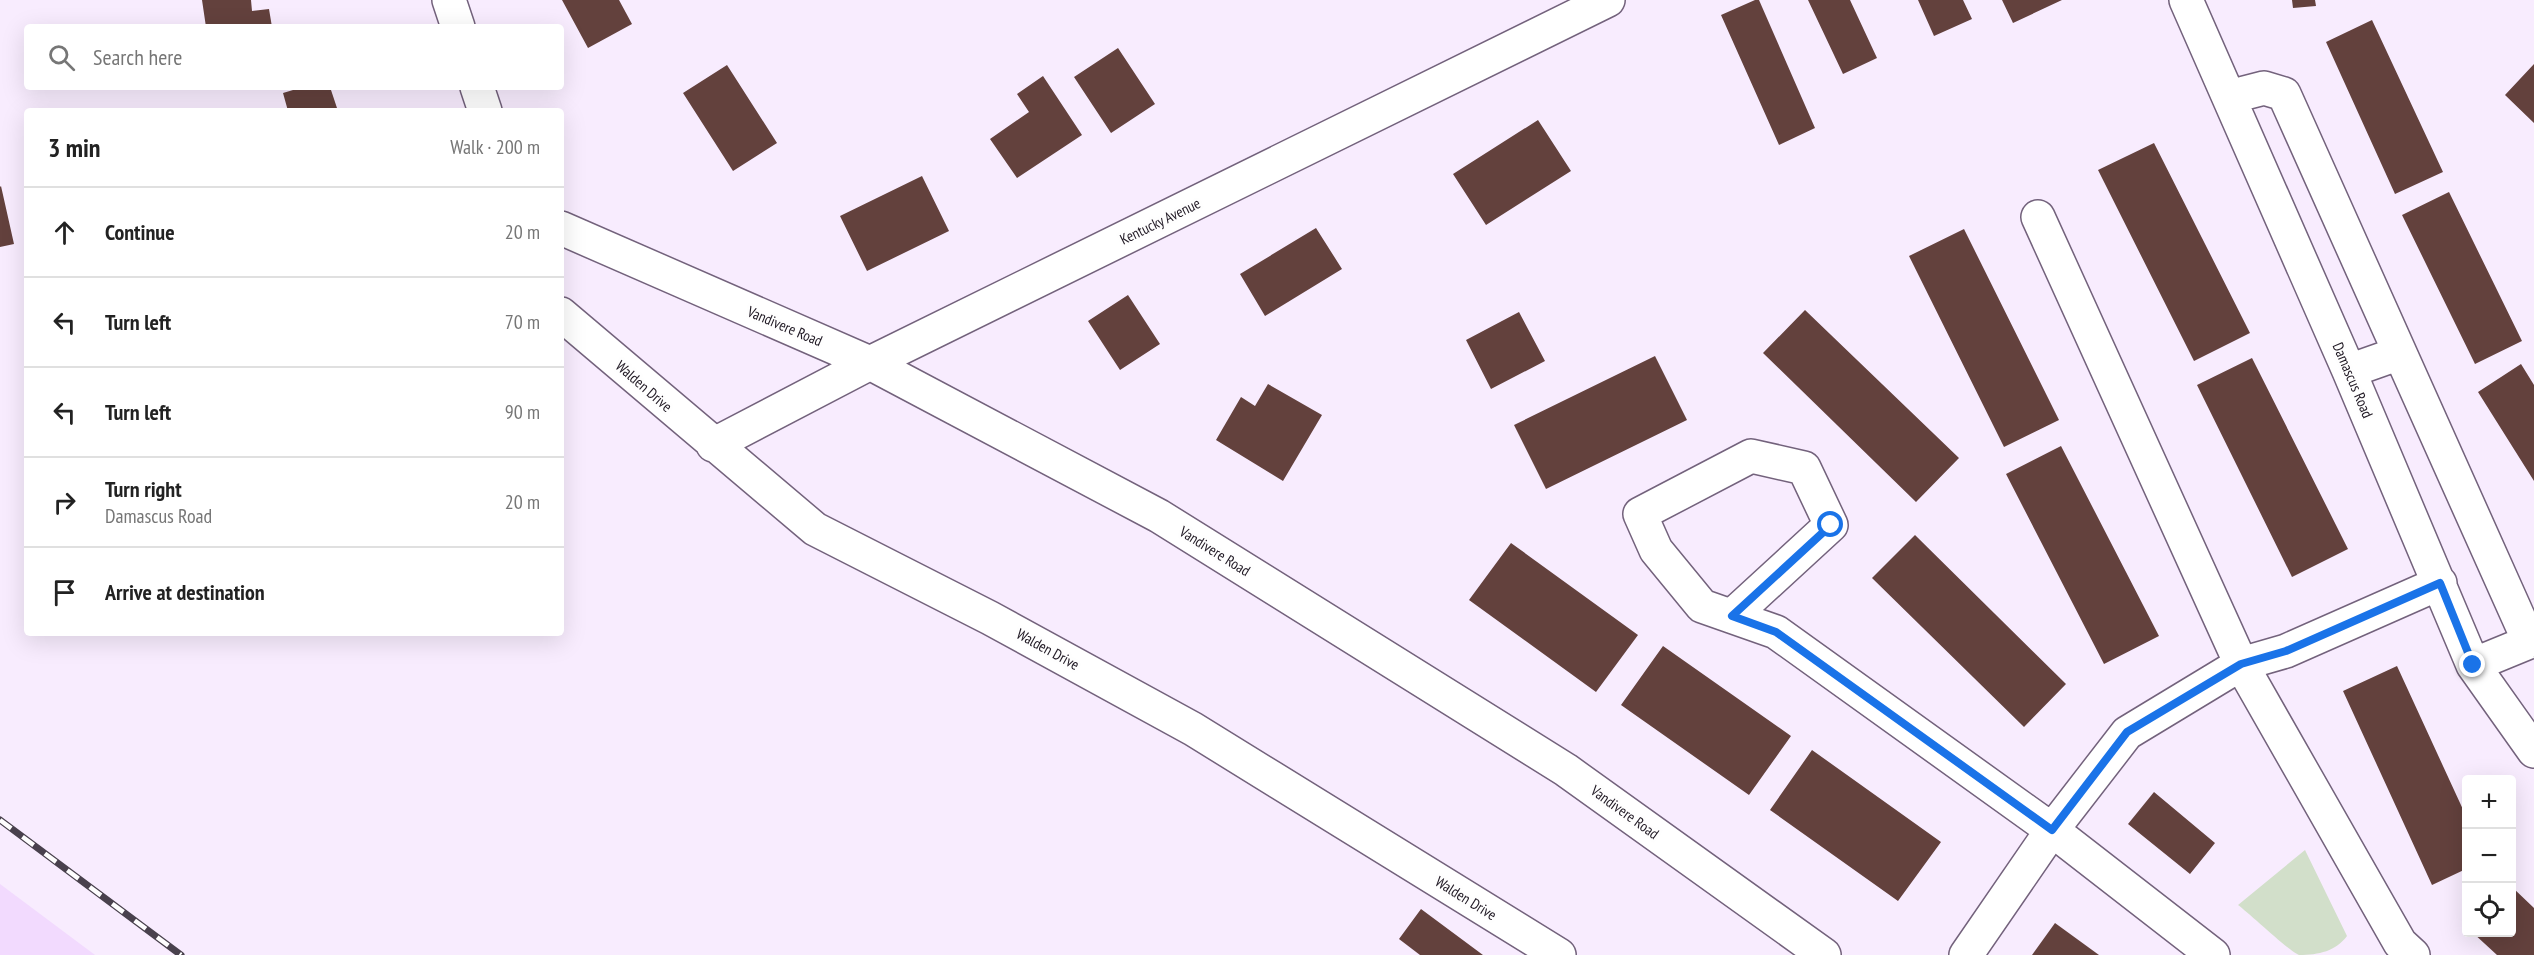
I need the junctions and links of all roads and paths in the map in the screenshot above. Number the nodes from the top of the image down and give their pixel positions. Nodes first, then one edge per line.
1 (449, 0) edge
2 (1608, 0) edge
3 (2186, 0) edge
4 (457, 24) edge
5 (478, 90) edge
6 (2229, 97) junction
7 (484, 108) edge
8 (2038, 217) dead end
9 (564, 229) edge
10 (564, 317) edge
11 (2400, 353) junction
12 (870, 363) junction
13 (2349, 371) junction
14 (713, 445) junction
15 (2440, 583) junction
16 (1732, 616) junction
17 (2531, 640) edge
18 (2241, 664) junction
19 (2473, 665) junction
20 (2534, 751) edge
21 (2052, 830) junction
22 (1559, 955) edge
23 (1824, 955) edge
24 (1966, 955) edge
25 (2213, 955) edge
26 (2413, 955) edge

1 - 4 street
2 - 12 street, Kentucky Avenue
3 - 6 street, Damascus Road
5 - 7 street
6 - 11 street
6 - 13 street, Damascus Road
8 - 18 street
9 - 12 street, Vandivere Road
10 - 14 street, Walden Drive
11 - 13 street
11 - 17 street
12 - 14 street, Kentucky Avenue
12 - 23 street, Vandivere Road
13 - 15 street, Damascus Road
14 - 22 street, Walden Drive
15 - 18 street
15 - 19 street, Damascus Road
16 - 16 street
16 - 21 street
17 - 19 street
18 - 21 street
18 - 26 street
19 - 20 street, Damascus Road
21 - 24 street
21 - 25 street

